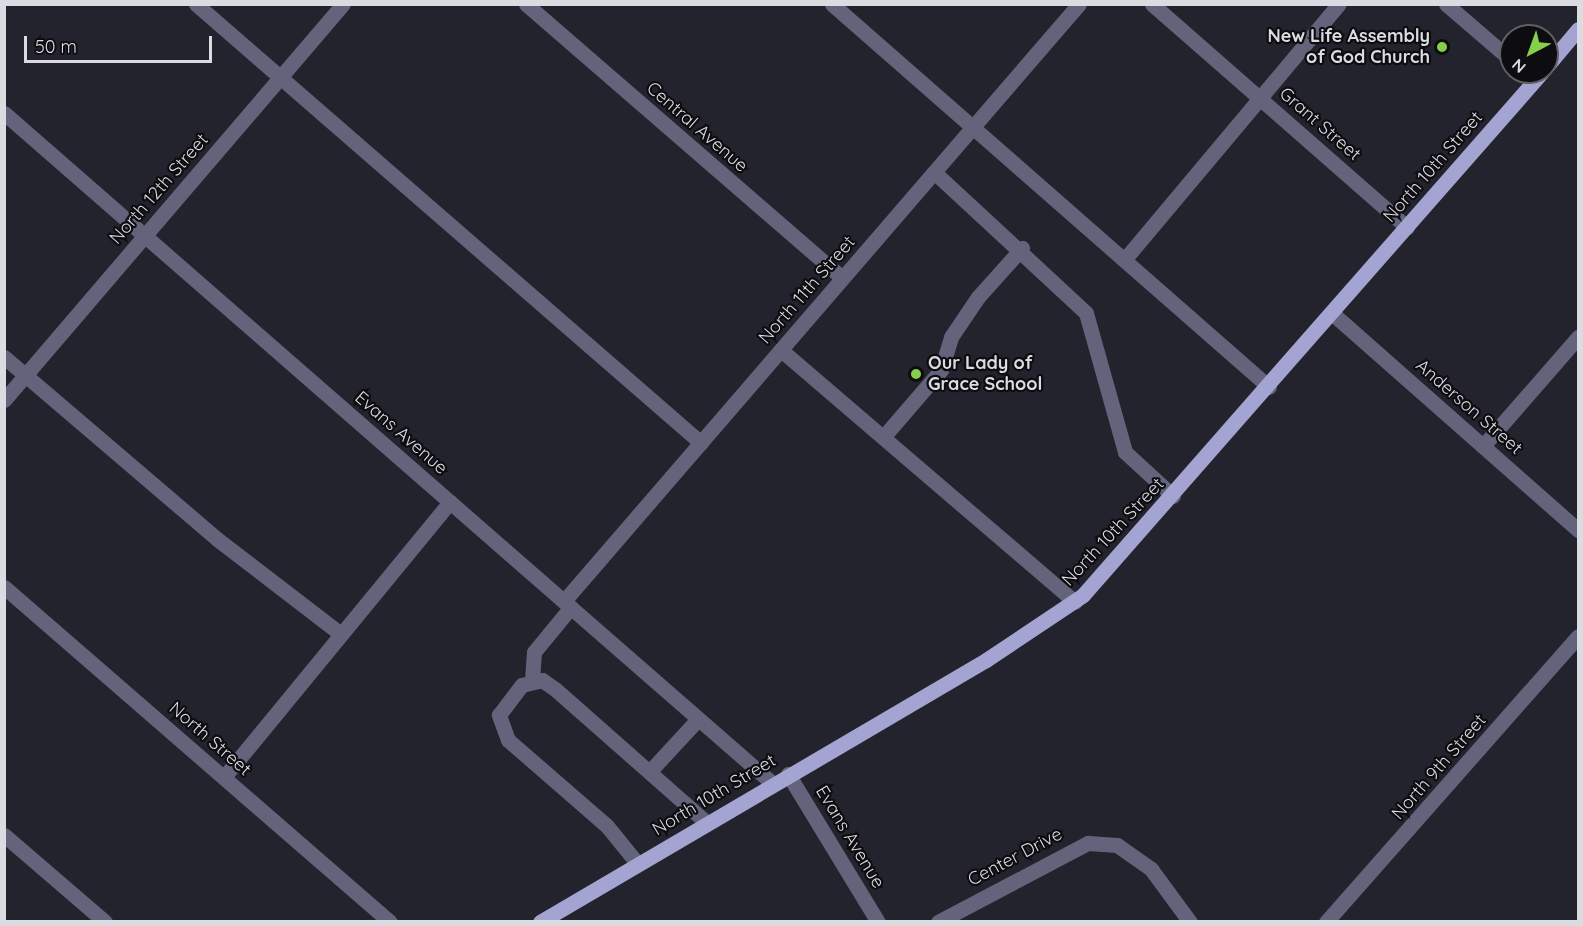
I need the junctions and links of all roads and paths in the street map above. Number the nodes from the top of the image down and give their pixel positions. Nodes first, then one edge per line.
1 (196, 4) edge
2 (343, 4) edge
3 (526, 4) edge
4 (832, 4) edge
5 (1079, 4) edge
6 (1152, 4) edge
7 (1339, 4) edge
8 (1446, 4) edge
9 (1578, 29) edge
10 (1499, 50) edge
11 (1559, 52) edge
12 (280, 78) junction
13 (1526, 84) edge
14 (1260, 99) junction
15 (4, 113) edge
16 (973, 128) junction
17 (934, 172) junction
18 (1407, 226) junction
19 (145, 236) junction
20 (1022, 248) junction
21 (1124, 260) junction
22 (842, 278) junction
23 (1333, 314) junction
24 (1578, 337) edge
25 (781, 350) junction
26 (4, 357) edge
27 (26, 375) junction
28 (1269, 387) junction
29 (4, 400) edge
30 (885, 435) junction
31 (701, 443) junction
32 (1483, 446) junction
33 (1173, 496) junction
34 (450, 502) junction
35 (1578, 530) edge
36 (4, 587) edge
37 (1075, 602) junction
38 (567, 604) junction
39 (341, 634) junction
40 (1578, 636) edge
41 (532, 680) junction
42 (698, 718) junction
43 (651, 770) junction
44 (788, 774) junction
45 (224, 777) junction
46 (772, 783) junction
47 (706, 822) junction
48 (4, 835) edge
49 (637, 863) junction
50 (105, 921) edge
51 (390, 921) edge
52 (540, 921) edge
53 (878, 921) edge
54 (938, 921) edge
55 (1190, 921) edge
56 (1326, 921) edge

1 - 12 street
2 - 12 street, North 12th Street
3 - 22 street, Central Avenue
4 - 16 street
5 - 16 street, North 11th Street
6 - 14 street, Grant Street
7 - 14 street
8 - 10 street
9 - 11 main road
12 - 19 street, North 12th Street
12 - 31 street
13 - 18 main road, North 10th Street
14 - 18 street, Grant Street
14 - 21 street
15 - 19 street, Evans Avenue
16 - 17 street, North 11th Street
16 - 21 street
17 - 20 street
17 - 22 street, North 11th Street
18 - 23 main road, North 10th Street
19 - 27 street, North 12th Street
19 - 34 street, Evans Avenue
20 - 30 street
20 - 33 street
21 - 28 street
22 - 25 street, North 11th Street
23 - 28 main road, North 10th Street
23 - 32 street, Anderson Street
24 - 32 street
25 - 30 street
25 - 31 street, North 11th Street
26 - 27 street
27 - 29 street, North 12th Street
27 - 39 street
28 - 33 main road, North 10th Street
30 - 37 street
31 - 38 street, North 11th Street
32 - 35 street, Anderson Street
33 - 37 main road, North 10th Street
34 - 38 street, Evans Avenue
34 - 39 street
36 - 45 street, North Street
37 - 44 main road, North 10th Street
38 - 41 street, North 11th Street
38 - 42 street, Evans Avenue
39 - 45 street
40 - 56 street, North 9th Street
41 - 43 street
41 - 49 street
42 - 43 street
42 - 46 street, Evans Avenue
43 - 47 street
44 - 46 main road, North 10th Street
44 - 53 street, Evans Avenue
45 - 51 street, North Street
46 - 47 main road, North 10th Street
47 - 49 main road, North 10th Street
48 - 50 street
49 - 52 main road, North 10th Street
54 - 55 street, Center Drive

